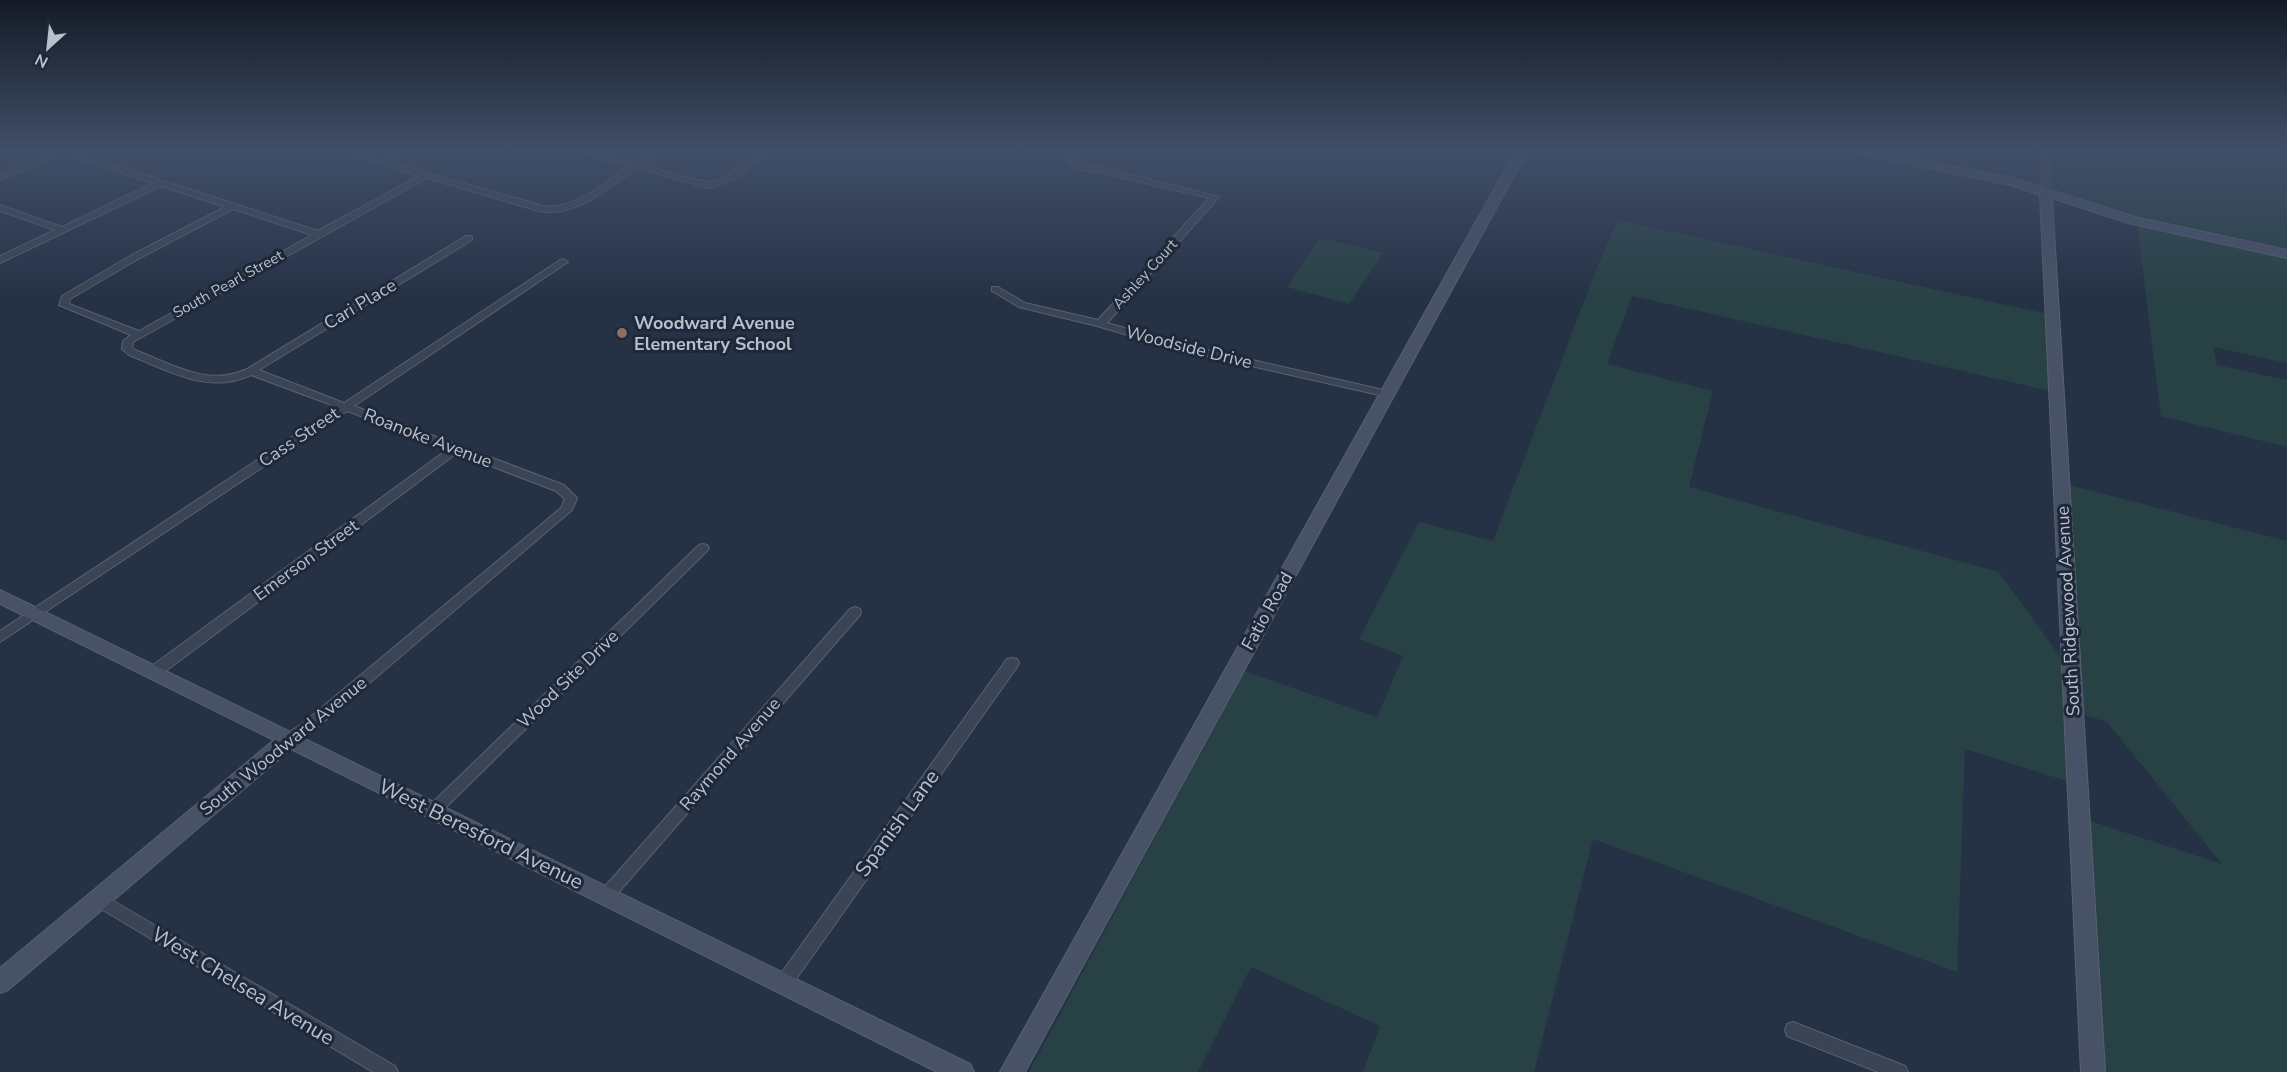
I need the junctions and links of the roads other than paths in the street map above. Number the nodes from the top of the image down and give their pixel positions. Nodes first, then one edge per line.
1 (125, 200) edge
2 (214, 200) edge
3 (380, 200) edge
4 (511, 200) edge
5 (582, 200) edge
6 (1211, 200) edge
7 (1495, 200) edge
8 (2046, 200) edge
9 (2073, 200) edge
10 (233, 206) junction
11 (0, 208) edge
12 (62, 230) junction
13 (318, 234) junction
14 (469, 238) dead end
15 (2287, 254) edge
16 (0, 260) edge
17 (563, 262) dead end
18 (995, 289) dead end
19 (1100, 324) junction
20 (138, 334) junction
21 (251, 371) junction
22 (1388, 394) junction
23 (345, 407) junction
24 (458, 448) junction
25 (566, 510) joint
26 (703, 548) dead end
27 (0, 596) edge
28 (855, 612) dead end
29 (35, 614) junction
30 (0, 637) edge
31 (1012, 663) dead end
32 (154, 672) junction
33 (289, 739) junction
34 (434, 810) junction
35 (606, 896) junction
36 (98, 899) junction
37 (0, 982) edge
38 (783, 984) junction
39 (1793, 1030) dead end
40 (389, 1072) edge
41 (962, 1072) edge
42 (1012, 1072) edge
43 (1899, 1072) edge
44 (2093, 1072) edge

1 - 12 street
2 - 10 street
3 - 13 street, South Pearl Street
4 - 5 street
6 - 19 street, Ashley Court
7 - 22 street, Fatio Road
8 - 44 street, South Ridgewood Avenue
9 - 15 street
10 - 13 street
10 - 20 street
11 - 12 street
12 - 16 street
13 - 20 street, South Pearl Street
14 - 21 street, Cari Place
17 - 23 street, Cass Street
18 - 19 street, Woodside Drive
19 - 22 street, Woodside Drive
20 - 21 street
21 - 23 street, Roanoke Avenue
22 - 42 street, Fatio Road
23 - 24 street, Roanoke Avenue
23 - 29 street, Cass Street
24 - 25 street, Roanoke Avenue
24 - 32 street, Emerson Street
25 - 33 street, South Woodward Avenue
26 - 34 street, Wood Site Drive
27 - 29 street, West Beresford Avenue
28 - 35 street, Raymond Avenue
29 - 30 street, Cass Street
29 - 32 street, West Beresford Avenue
31 - 38 street, Spanish Lane
32 - 33 street, West Beresford Avenue
33 - 34 street, West Beresford Avenue
33 - 36 street, South Woodward Avenue
34 - 35 street, West Beresford Avenue
35 - 38 street, West Beresford Avenue
36 - 37 street, South Woodward Avenue
36 - 40 street, West Chelsea Avenue
38 - 41 street, West Beresford Avenue
39 - 43 street

